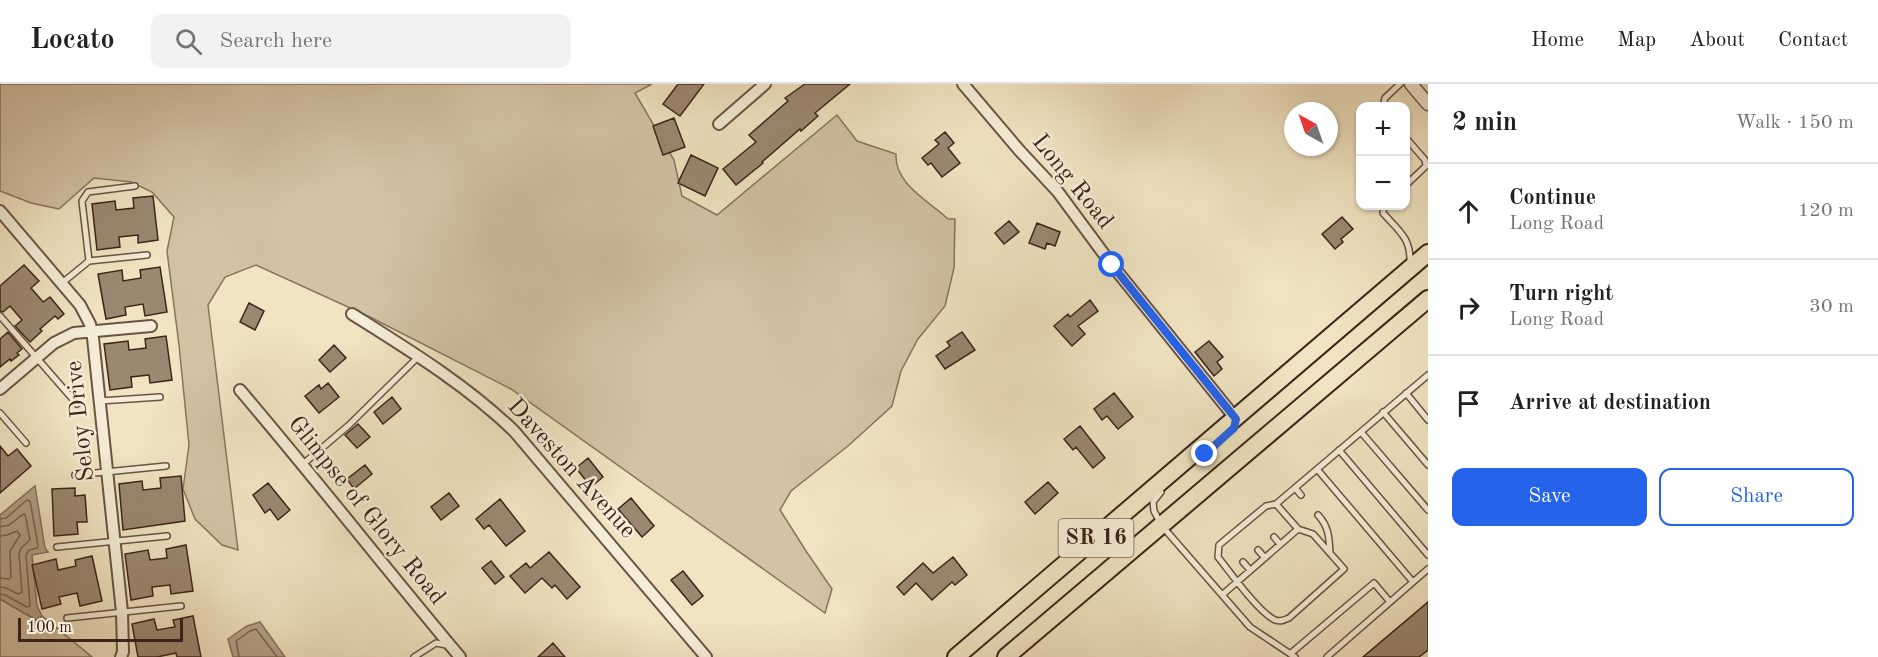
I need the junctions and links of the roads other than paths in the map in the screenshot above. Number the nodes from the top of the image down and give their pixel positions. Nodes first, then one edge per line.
1 (765, 84) edge
2 (963, 84) edge
3 (1400, 84) edge
4 (1411, 84) edge
5 (1384, 102) edge
6 (1428, 104) edge
7 (719, 124) dead end
8 (1410, 143) edge
9 (1410, 181) edge
10 (135, 186) dead end
11 (1383, 210) edge
12 (0, 211) edge
13 (1428, 253) edge
14 (147, 255) dead end
15 (89, 261) junction
16 (1410, 269) junction
17 (62, 283) junction
18 (1428, 299) edge
19 (352, 314) dead end
20 (0, 316) edge
21 (151, 326) dead end
22 (91, 330) junction
23 (419, 356) junction
24 (36, 358) junction
25 (1428, 375) edge
26 (0, 389) edge
27 (240, 390) dead end
28 (1406, 393) junction
29 (160, 397) dead end
30 (100, 401) junction
31 (77, 404) dead end
32 (1383, 412) junction
33 (0, 413) edge
34 (1428, 420) edge
35 (1235, 423) junction
36 (1361, 432) junction
37 (26, 443) dead end
38 (1339, 450) junction
39 (302, 465) junction
40 (1428, 465) edge
41 (166, 466) dead end
42 (1317, 469) junction
43 (107, 472) junction
44 (75, 475) dead end
45 (1167, 487) dead end
46 (1295, 488) junction
47 (1301, 495) dead end
48 (1276, 504) junction
49 (1428, 510) edge
50 (1318, 515) dead end
51 (1162, 526) junction
52 (1298, 530) junction
53 (167, 536) dead end
54 (1274, 537) dead end
55 (114, 541) junction
56 (1280, 544) junction
57 (57, 547) dead end
58 (1258, 550) dead end
59 (1330, 553) junction
60 (1428, 555) edge
61 (1265, 558) junction
62 (1244, 562) dead end
63 (1428, 569) edge
64 (1250, 570) junction
65 (1238, 581) junction
66 (1413, 582) junction
67 (1222, 595) junction
68 (1390, 602) junction
69 (181, 606) dead end
70 (122, 612) junction
71 (67, 618) dead end
72 (450, 645) junction
73 (1292, 656) edge
74 (121, 657) edge
75 (414, 657) edge
76 (460, 657) edge
77 (706, 657) edge
78 (956, 657) edge
79 (1006, 657) edge
80 (1327, 657) edge

1 - 7 street
2 - 35 street, Long Road
3 - 5 lane
4 - 6 street
8 - 9 lane
10 - 15 lane
11 - 16 lane
12 - 17 street, Seloy Drive
13 - 16 highway, SR 16
14 - 15 lane
15 - 17 lane
16 - 35 highway, SR 16
17 - 22 street, Seloy Drive
18 - 51 highway, SR 16
19 - 23 street, Daveston Avenue
20 - 24 lane
21 - 22 street
22 - 24 street
22 - 30 street, Seloy Drive
23 - 39 lane
23 - 77 street, Daveston Avenue
24 - 26 street
24 - 31 lane
25 - 28 lane
27 - 39 street, Glimpse of Glory Road
28 - 32 lane
28 - 34 lane
29 - 30 lane
30 - 43 street, Seloy Drive
32 - 36 lane
32 - 40 lane
33 - 37 lane
35 - 78 highway, SR 16
36 - 38 lane
36 - 49 lane
38 - 42 lane
38 - 60 lane
39 - 72 street, Glimpse of Glory Road
41 - 43 lane
42 - 46 lane
42 - 66 lane
43 - 44 lane
43 - 55 street, Seloy Drive
45 - 51 lane
46 - 47 lane
46 - 48 lane
48 - 52 lane
48 - 65 lane
50 - 59 lane
51 - 67 lane
51 - 79 highway, SR 16
52 - 56 lane
52 - 59 lane
53 - 55 lane
54 - 56 lane
55 - 57 lane
55 - 70 street, Seloy Drive
56 - 61 lane
58 - 61 lane
59 - 65 lane
61 - 64 lane
62 - 64 lane
63 - 66 lane
64 - 65 lane
65 - 67 lane
66 - 68 lane
67 - 73 lane
68 - 73 lane
68 - 80 lane
69 - 70 lane
70 - 71 lane
70 - 74 street, Seloy Drive
72 - 75 lane
72 - 76 street, Glimpse of Glory Road

